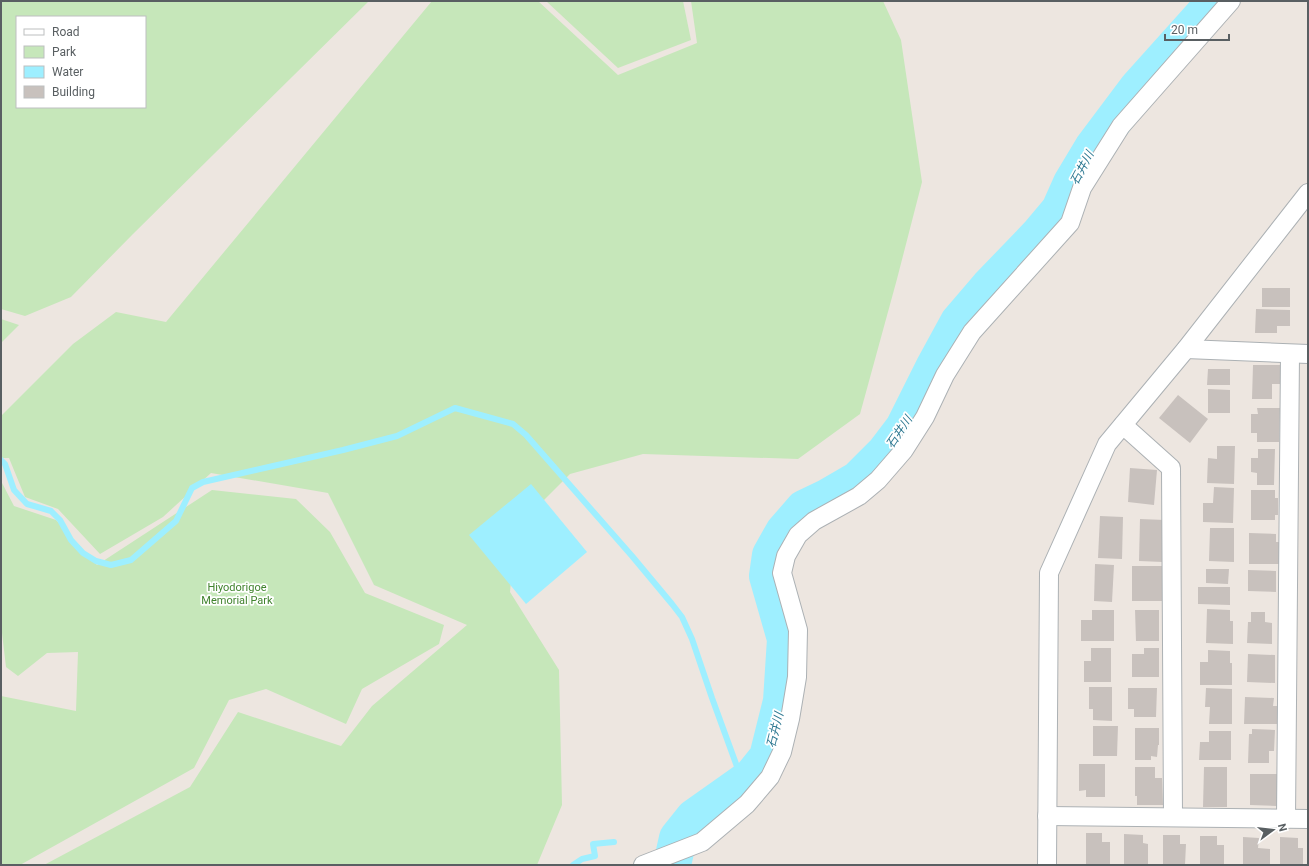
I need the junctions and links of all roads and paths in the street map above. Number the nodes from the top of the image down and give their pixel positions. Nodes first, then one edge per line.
1 (1231, 1) edge
2 (1308, 193) edge
3 (1186, 349) junction
4 (1290, 354) junction
5 (1308, 354) edge
6 (1123, 425) junction
7 (1047, 816) junction
8 (1173, 817) junction
9 (1286, 819) junction
10 (1308, 819) edge
11 (643, 865) edge
12 (1047, 865) edge

1 - 11 street
2 - 3 street
3 - 4 street
3 - 6 street
4 - 5 street
4 - 9 street
6 - 7 street
6 - 8 street
7 - 8 street
7 - 12 street
8 - 9 street
9 - 10 street

